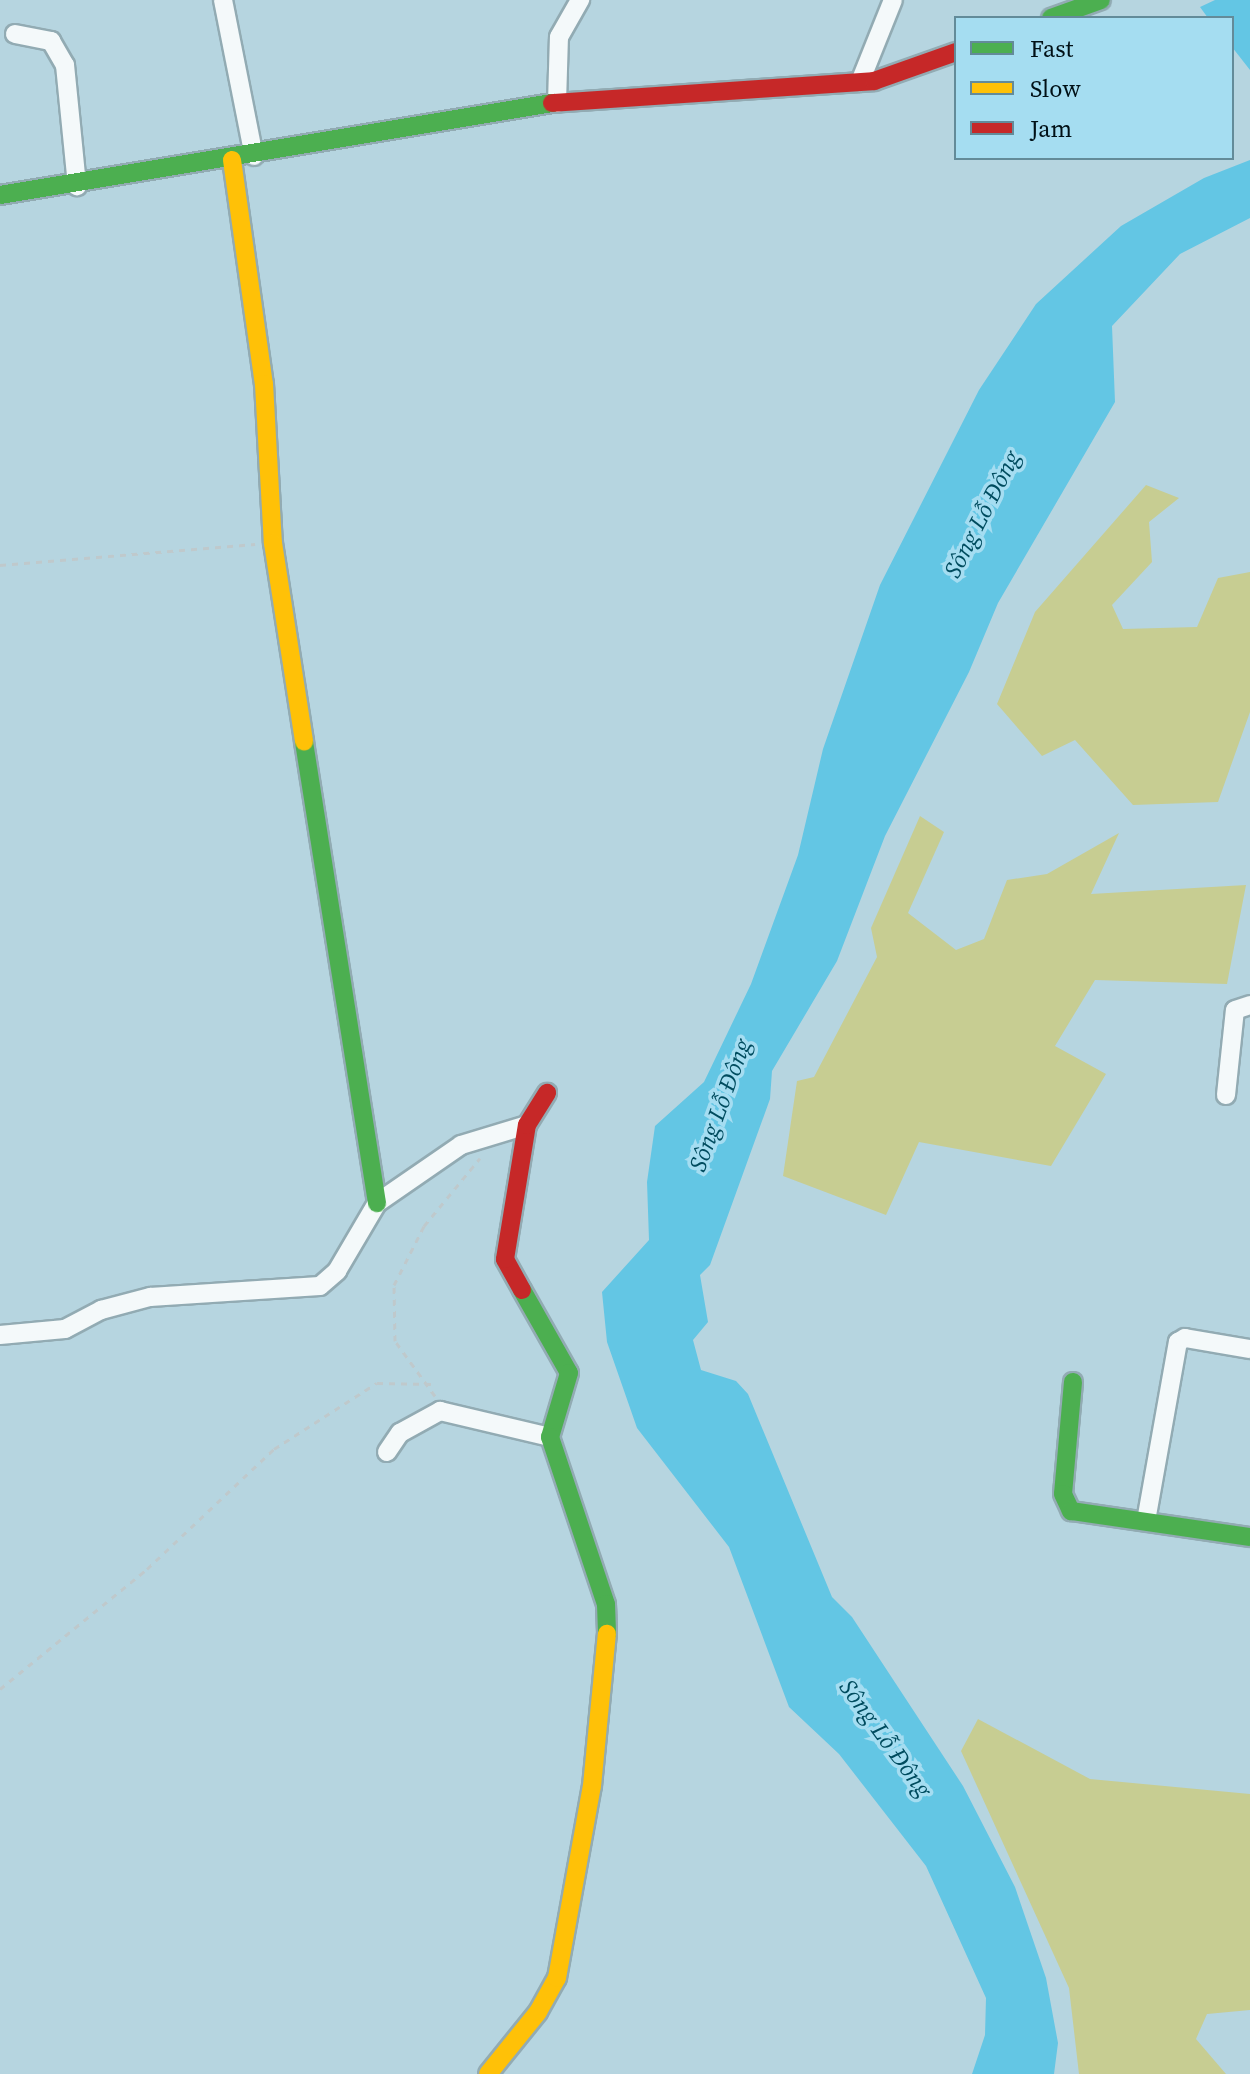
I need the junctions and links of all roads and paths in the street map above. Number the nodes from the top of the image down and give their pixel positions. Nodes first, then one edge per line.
1 (223, 0) edge
2 (580, 0) edge
3 (1101, 0) edge
4 (891, 1) edge
5 (1057, 16) edge
6 (15, 34) dead end
7 (954, 53) edge
8 (860, 82) junction
9 (557, 103) junction
10 (254, 156) junction
11 (232, 160) junction
12 (77, 186) junction
13 (0, 195) edge
14 (273, 543) junction
15 (0, 565) edge
16 (1250, 1005) edge
17 (547, 1093) dead end
18 (1226, 1095) dead end
19 (527, 1125) junction
20 (486, 1155) dead end
21 (377, 1203) junction
22 (0, 1335) edge
23 (1250, 1349) edge
24 (1073, 1382) dead end
25 (431, 1384) junction
26 (440, 1411) junction
27 (550, 1437) junction
28 (387, 1452) dead end
29 (1146, 1521) junction
30 (1250, 1537) edge
31 (0, 1689) edge
32 (488, 2074) edge

1 - 10 street
2 - 9 street
3 - 5 street
4 - 8 street
6 - 12 street
7 - 8 street
8 - 9 street
9 - 10 street
10 - 11 street
11 - 12 street
11 - 14 street
12 - 13 street
14 - 15 path
14 - 21 street
16 - 18 street
17 - 19 street
19 - 21 street
19 - 27 street
20 - 25 path
21 - 22 street
23 - 29 street
24 - 29 street
25 - 26 path
25 - 31 path
26 - 27 street
26 - 28 street
27 - 32 street
29 - 30 street

